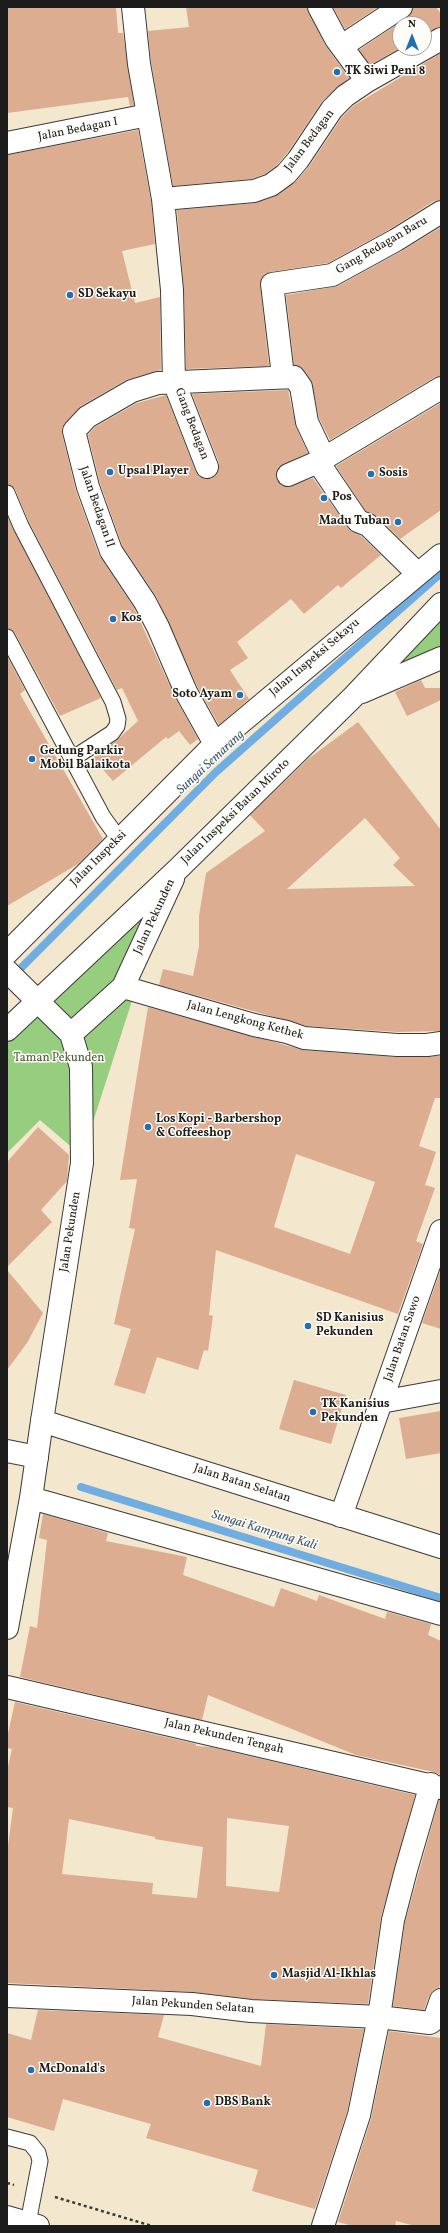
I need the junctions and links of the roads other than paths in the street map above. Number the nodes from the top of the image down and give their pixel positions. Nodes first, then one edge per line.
1 (133, 7) edge
2 (319, 7) edge
3 (400, 7) edge
4 (441, 39) edge
5 (342, 46) junction
6 (366, 81) junction
7 (148, 115) junction
8 (7, 143) edge
9 (162, 199) junction
10 (441, 212) edge
11 (283, 376) junction
12 (174, 382) junction
13 (441, 388) edge
14 (321, 460) junction
15 (207, 467) dead end
16 (288, 475) dead end
17 (7, 493) edge
18 (441, 555) edge
19 (417, 573) junction
20 (441, 604) edge
21 (7, 637) edge
22 (441, 658) edge
23 (354, 696) junction
24 (214, 744) junction
25 (72, 759) junction
26 (192, 766) joint
27 (119, 839) junction
28 (178, 868) junction
29 (7, 952) edge
30 (7, 971) edge
31 (123, 987) junction
32 (32, 995) junction
33 (7, 1030) edge
34 (71, 1034) junction
35 (441, 1043) edge
36 (441, 1231) edge
37 (441, 1391) edge
38 (381, 1402) junction
39 (42, 1421) junction
40 (7, 1451) edge
41 (37, 1457) junction
42 (31, 1498) junction
43 (341, 1516) junction
44 (441, 1547) edge
45 (441, 1614) edge
46 (7, 1628) edge
47 (7, 1687) edge
48 (436, 1786) edge
49 (7, 1996) edge
50 (441, 2000) edge
51 (379, 2017) junction
52 (7, 2137) edge
53 (7, 2217) edge
54 (33, 2224) edge
55 (323, 2226) edge

1 - 7 street
2 - 5 street
3 - 5 street
4 - 6 street, Jalan Bedagan
5 - 6 street
6 - 9 street, Jalan Bedagan
7 - 8 street, Jalan Bedagan I
7 - 9 street
9 - 12 street
10 - 11 street, Gang Bedagan Baru
11 - 12 street
11 - 14 street
12 - 15 street, Gang Bedagan
12 - 24 street, Jalan Bedagan II
13 - 14 street
14 - 16 street
14 - 19 street
17 - 25 lane
18 - 19 street, Jalan Inspeksi Sekayu
19 - 24 street, Jalan Inspeksi Sekayu
20 - 23 street, Jalan Inspeksi Batan Miroto
21 - 25 lane
22 - 23 street
23 - 28 street, Jalan Inspeksi Batan Miroto
24 - 26 street, Jalan Inspeksi Sekayu
25 - 27 lane
26 - 27 street, Jalan Inspeksi
27 - 29 street, Jalan Inspeksi
28 - 31 street, Jalan Pekunden
28 - 32 street, Jalan Inspeksi Batan Miroto
30 - 32 street
31 - 34 street, Jalan Pekunden
31 - 35 street, Jalan Lengkong Kethek
32 - 33 street, Jalan Inspeksi Batan Miroto
32 - 34 street
34 - 39 street, Jalan Pekunden
36 - 38 street, Jalan Batan Sawo
37 - 38 street
38 - 43 street, Jalan Batan Sawo
39 - 41 street, Jalan Pekunden
39 - 43 street, Jalan Batan Selatan
40 - 41 street
41 - 42 street, Jalan Pekunden
42 - 45 street
42 - 46 street, Jalan Pekunden
43 - 44 street, Jalan Batan Selatan
47 - 48 street, Jalan Pekunden Tengah
48 - 51 street
49 - 51 street, Jalan Pekunden Selatan
50 - 51 street, Jalan Pekunden Selatan
51 - 55 street
52 - 54 lane
53 - 54 street

